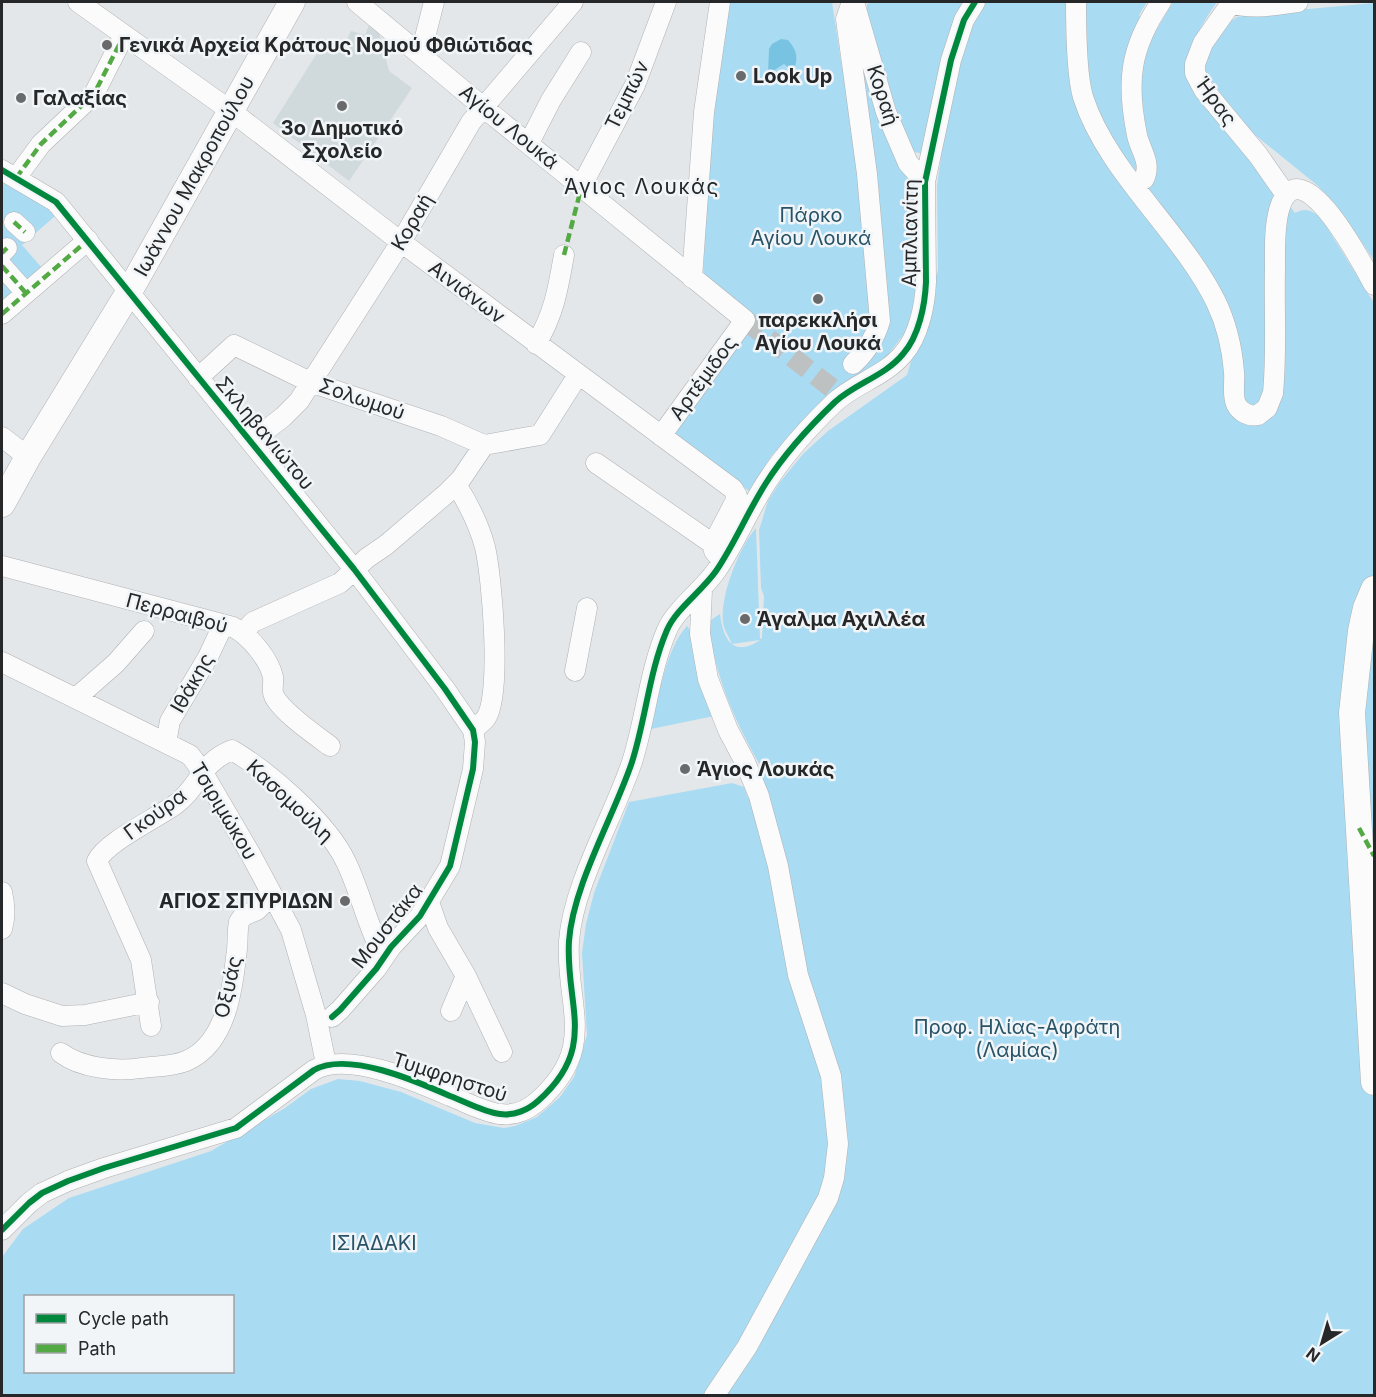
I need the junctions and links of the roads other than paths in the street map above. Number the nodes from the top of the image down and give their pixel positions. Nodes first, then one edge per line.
1 (78, 2) edge
2 (292, 2) edge
3 (357, 2) edge
4 (434, 2) edge
5 (573, 2) edge
6 (666, 2) edge
7 (720, 2) edge
8 (853, 2) edge
9 (975, 2) edge
10 (1076, 2) edge
11 (1090, 2) edge
12 (1161, 2) edge
13 (1231, 2) edge
14 (1298, 2) edge
15 (1078, 40) junction
16 (120, 43) dead end
17 (581, 52) dead end
18 (421, 53) junction
19 (483, 107) junction
20 (231, 111) junction
21 (1137, 136) junction
22 (529, 143) junction
23 (1107, 147) junction
24 (9, 174) edge
25 (925, 182) junction
26 (1134, 185) junction
27 (582, 186) junction
28 (1286, 195) junction
29 (88, 240) junction
30 (401, 242) junction
31 (564, 255) dead end
32 (3, 256) edge
33 (692, 278) junction
34 (1374, 285) edge
35 (129, 291) junction
36 (26, 293) junction
37 (2, 314) edge
38 (745, 320) joint
39 (536, 344) junction
40 (853, 364) dead end
41 (578, 375) junction
42 (198, 378) junction
43 (310, 382) junction
44 (661, 436) junction
45 (2, 437) edge
46 (252, 441) junction
47 (484, 446) junction
48 (28, 457) junction
49 (596, 463) dead end
50 (456, 484) junction
51 (2, 504) edge
52 (716, 559) junction
53 (2, 567) edge
54 (354, 569) junction
55 (1374, 589) edge
56 (702, 590) junction
57 (587, 608) dead end
58 (223, 625) junction
59 (1374, 626) edge
60 (144, 631) dead end
61 (244, 632) junction
62 (2, 662) edge
63 (1358, 662) junction
64 (575, 671) dead end
65 (76, 699) junction
66 (474, 736) junction
67 (166, 743) junction
68 (330, 747) dead end
69 (231, 750) joint
70 (202, 771) junction
71 (2, 892) edge
72 (272, 895) junction
73 (429, 902) junction
74 (2, 929) edge
75 (384, 957) junction
76 (466, 976) junction
77 (2, 993) edge
78 (149, 1002) junction
79 (451, 1011) dead end
80 (332, 1017) dead end
81 (151, 1026) dead end
82 (502, 1052) dead end
83 (62, 1053) dead end
84 (326, 1064) junction
85 (1374, 1082) edge
86 (2, 1230) edge
87 (714, 1395) edge

1 - 20 street, Αινιάνων
2 - 20 main road, Ιωάννου Μακροπούλου
3 - 18 street, Αγίου Λουκά
4 - 18 street
5 - 19 street, Κοραή
6 - 27 street, Τεμπών
7 - 33 street
8 - 25 street, Κοραή
8 - 40 street
9 - 25 street, Αμπλιανίτη
10 - 15 street
11 - 15 street
12 - 21 street
13 - 14 street
13 - 28 street, Ήρας
15 - 23 street
16 - 24 street
17 - 22 street
18 - 19 street, Αγίου Λουκά
19 - 22 street, Αγίου Λουκά
19 - 30 street, Κοραή
20 - 30 street, Αινιάνων
20 - 35 main road, Ιωάννου Μακροπούλου
21 - 23 street
21 - 26 street
22 - 27 street, Αγίου Λουκά
23 - 26 street
24 - 29 street, Σκληβανιώτου
25 - 52 street, Αμπλιανίτη
26 - 28 street
27 - 33 street, Αγίου Λουκά
28 - 34 street
29 - 35 street, Σκληβανιώτου
29 - 36 street
30 - 39 street, Αινιάνων
30 - 43 street, Κοραή
31 - 39 street
32 - 36 street
33 - 38 street, Αγίου Λουκά
35 - 42 street, Σκληβανιώτου
35 - 48 main road, Ιωάννου Μακροπούλου
36 - 37 street
38 - 44 street, Αρτέμιδος
39 - 41 street, Αινιάνων
41 - 44 street, Αινιάνων
41 - 47 street
42 - 43 street, Σολωμού
42 - 46 street, Σκληβανιώτου
43 - 46 street, Κοραή
43 - 47 street, Σολωμού
44 - 52 street, Αινιάνων
45 - 48 street
46 - 54 street, Σκληβανιώτου
47 - 50 street
48 - 51 main road, Ιωάννου Μακροπούλου
49 - 52 street
50 - 54 street
50 - 66 street
52 - 56 street, Τυμφρηστού
53 - 58 street, Περραιβού
54 - 61 street
54 - 66 street, Σκληβανιώτου
55 - 63 main road
56 - 84 street, Τυμφρηστού
56 - 87 street
57 - 64 street
58 - 61 street, Περραιβού
58 - 67 street, Ιθάκης
59 - 63 main road
60 - 65 street
61 - 68 street, Περραιβού
62 - 65 street, Τσιριμώκου
63 - 85 main road
65 - 67 street, Τσιριμώκου
66 - 73 street, Μουστάκα
67 - 70 street, Τσιριμώκου
69 - 70 street, Γκούρα
69 - 75 street, Κασομούλη
70 - 72 street, Τσιριμώκου
70 - 78 street, Γκούρα
71 - 74 street
72 - 83 street, Οξυάς
72 - 84 street, Τσιριμώκου
73 - 75 street, Μουστάκα
73 - 76 street
75 - 80 street, Μουστάκα
76 - 79 street
76 - 82 street
77 - 78 street
78 - 81 street
84 - 86 street

